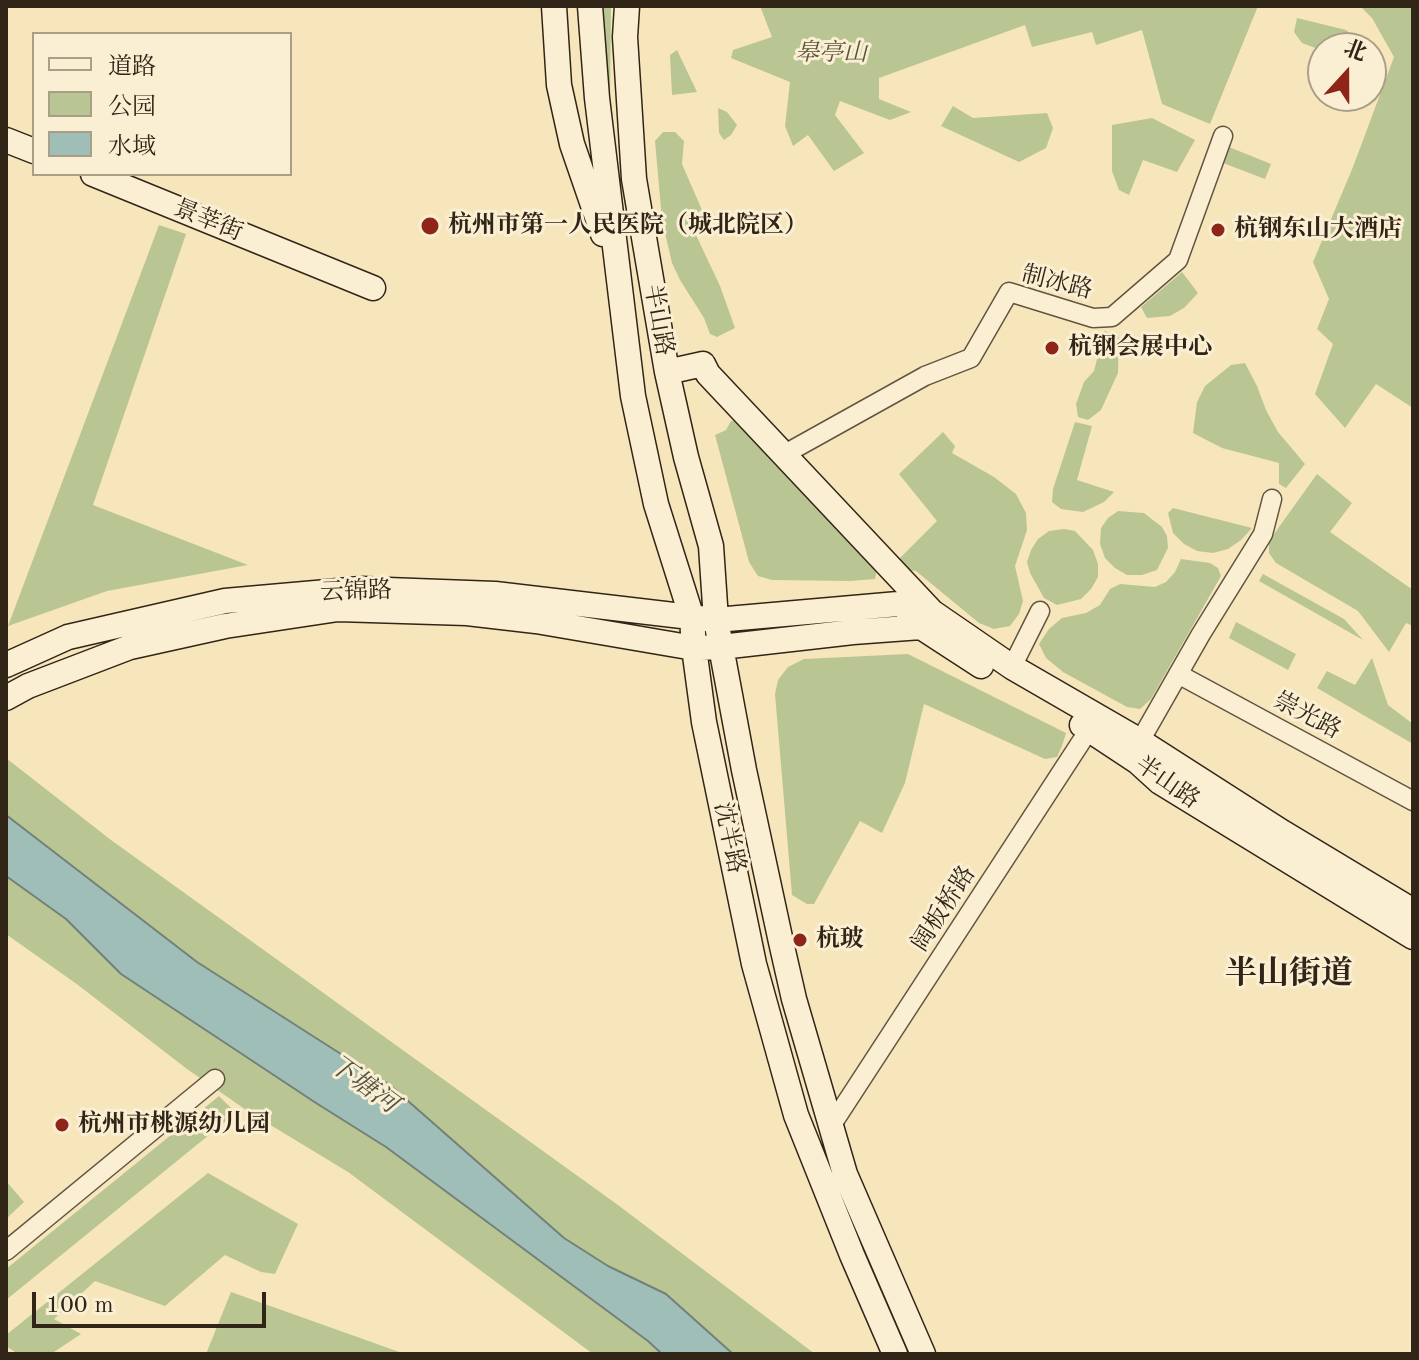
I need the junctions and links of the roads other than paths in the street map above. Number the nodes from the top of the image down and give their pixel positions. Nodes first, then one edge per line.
1 (554, 6) edge
2 (590, 6) edge
3 (627, 6) edge
4 (1223, 136) dead end
5 (6, 140) edge
6 (32, 150) edge
7 (98, 176) edge
8 (373, 288) dead end
9 (622, 306) junction
10 (667, 372) junction
11 (783, 455) junction
12 (1272, 499) dead end
13 (1040, 611) dead end
14 (924, 614) junction
15 (704, 619) junction
16 (721, 647) junction
17 (694, 648) junction
18 (6, 665) edge
19 (1012, 667) junction
20 (1178, 674) junction
21 (6, 698) edge
22 (1093, 723) junction
23 (1140, 741) junction
24 (1413, 801) edge
25 (1413, 911) edge
26 (1413, 937) edge
27 (215, 1079) dead end
28 (831, 1126) junction
29 (6, 1251) edge
30 (895, 1354) edge
31 (923, 1354) edge

1 - 9 main road, 半山路
2 - 9 main road, 半山路
3 - 10 main road, 半山路
4 - 11 street, 制冰路
5 - 6 main road
7 - 8 main road, 景莘街
9 - 15 main road, 沈半路
10 - 11 main road, 半山路
10 - 15 main road, 沈半路
11 - 14 main road, 半山路
12 - 20 street
13 - 19 street
14 - 15 main road
14 - 16 main road
14 - 19 main road, 半山路
14 - 22 main road, 半山路
15 - 16 main road, 沈半路
15 - 17 main road, 沈半路
15 - 18 main road, 云锦路
16 - 17 main road
16 - 28 main road, 沈半路
17 - 21 main road, 云锦路
17 - 30 main road, 沈半路
19 - 22 main road, 半山路
20 - 23 street
20 - 24 street, 崇光路
22 - 23 main road, 半山路
22 - 26 main road, 半山路
22 - 28 street, 阔板桥路
23 - 25 main road, 半山路
27 - 29 street
28 - 31 main road, 沈半路

